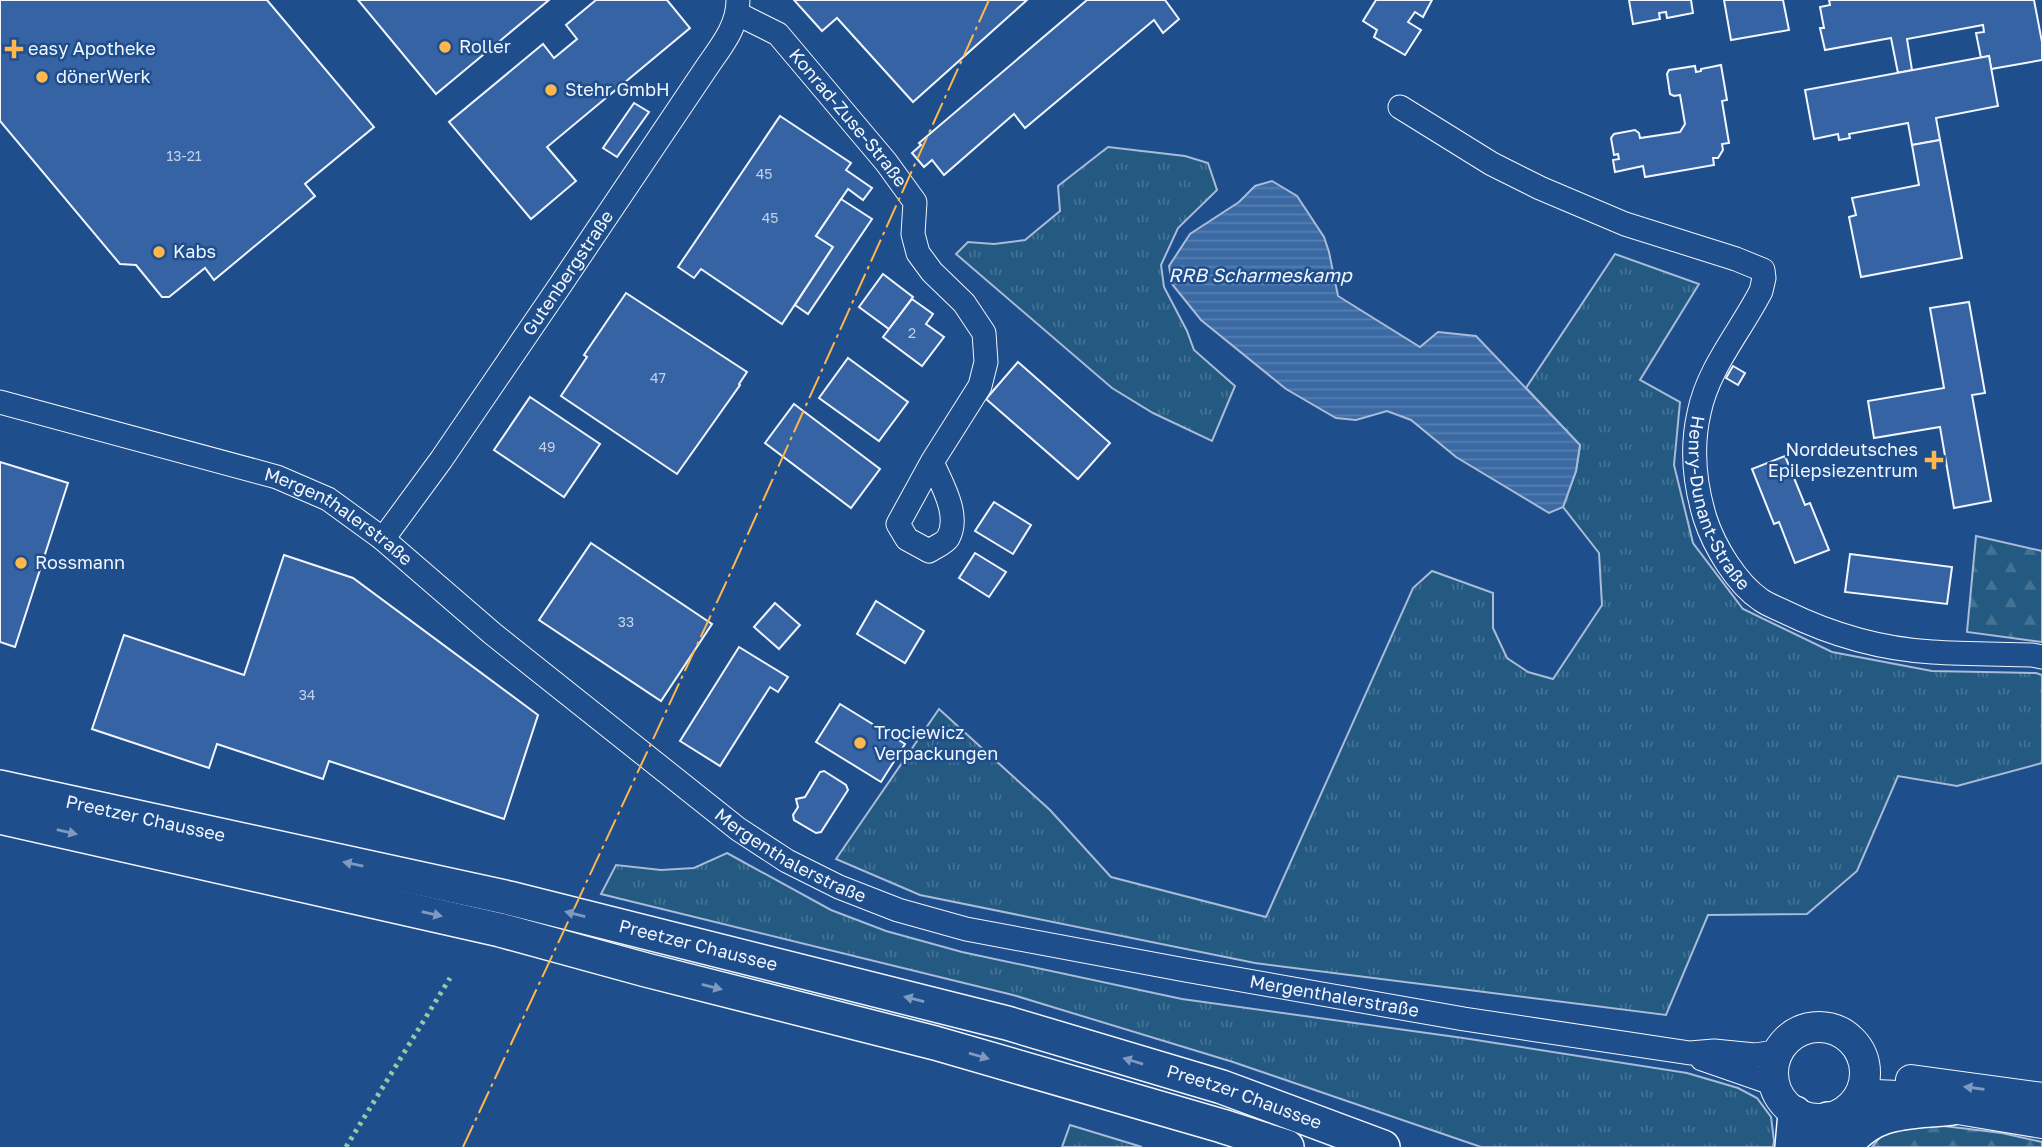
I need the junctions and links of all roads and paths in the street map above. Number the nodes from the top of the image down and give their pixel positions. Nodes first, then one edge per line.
1 (738, 7) edge
2 (1401, 107) dead end
3 (0, 402) edge
4 (932, 462) dead end
5 (383, 539) junction
6 (2042, 657) edge
7 (0, 787) edge
8 (0, 817) edge
9 (1776, 1052) junction
10 (1690, 1053) junction
11 (1865, 1065) junction
12 (1773, 1084) junction
13 (1858, 1098) junction
14 (2042, 1098) edge
15 (1952, 1108) junction
16 (1795, 1113) junction
17 (2042, 1123) edge
18 (1222, 1126) junction
19 (1824, 1133) edge
20 (1257, 1147) edge
21 (1287, 1147) edge
22 (1383, 1147) edge
23 (1792, 1147) edge
24 (1845, 1147) edge

1 - 4 street, Konrad-Zuse-Straße
1 - 5 street, Gutenbergstraße
2 - 6 street, Henry-Dunant-Straße
3 - 5 street, Mergenthalerstraße
5 - 10 street, Mergenthalerstraße
22 -> 7 highway, Preetzer Chaussee
8 -> 18 highway, Preetzer Chaussee
9 - 10 street, Mergenthalerstraße
9 - 11 main road
9 - 12 main road
10 - 12 street, Mergenthalerstraße
11 - 13 main road
14 -> 11 main road
12 - 16 main road
13 - 15 main road
13 - 19 main road
15 - 17 main road
15 - 24 highway
16 - 19 main road
16 - 23 highway
18 - 20 highway
18 - 21 highway, Preetzer Chaussee

